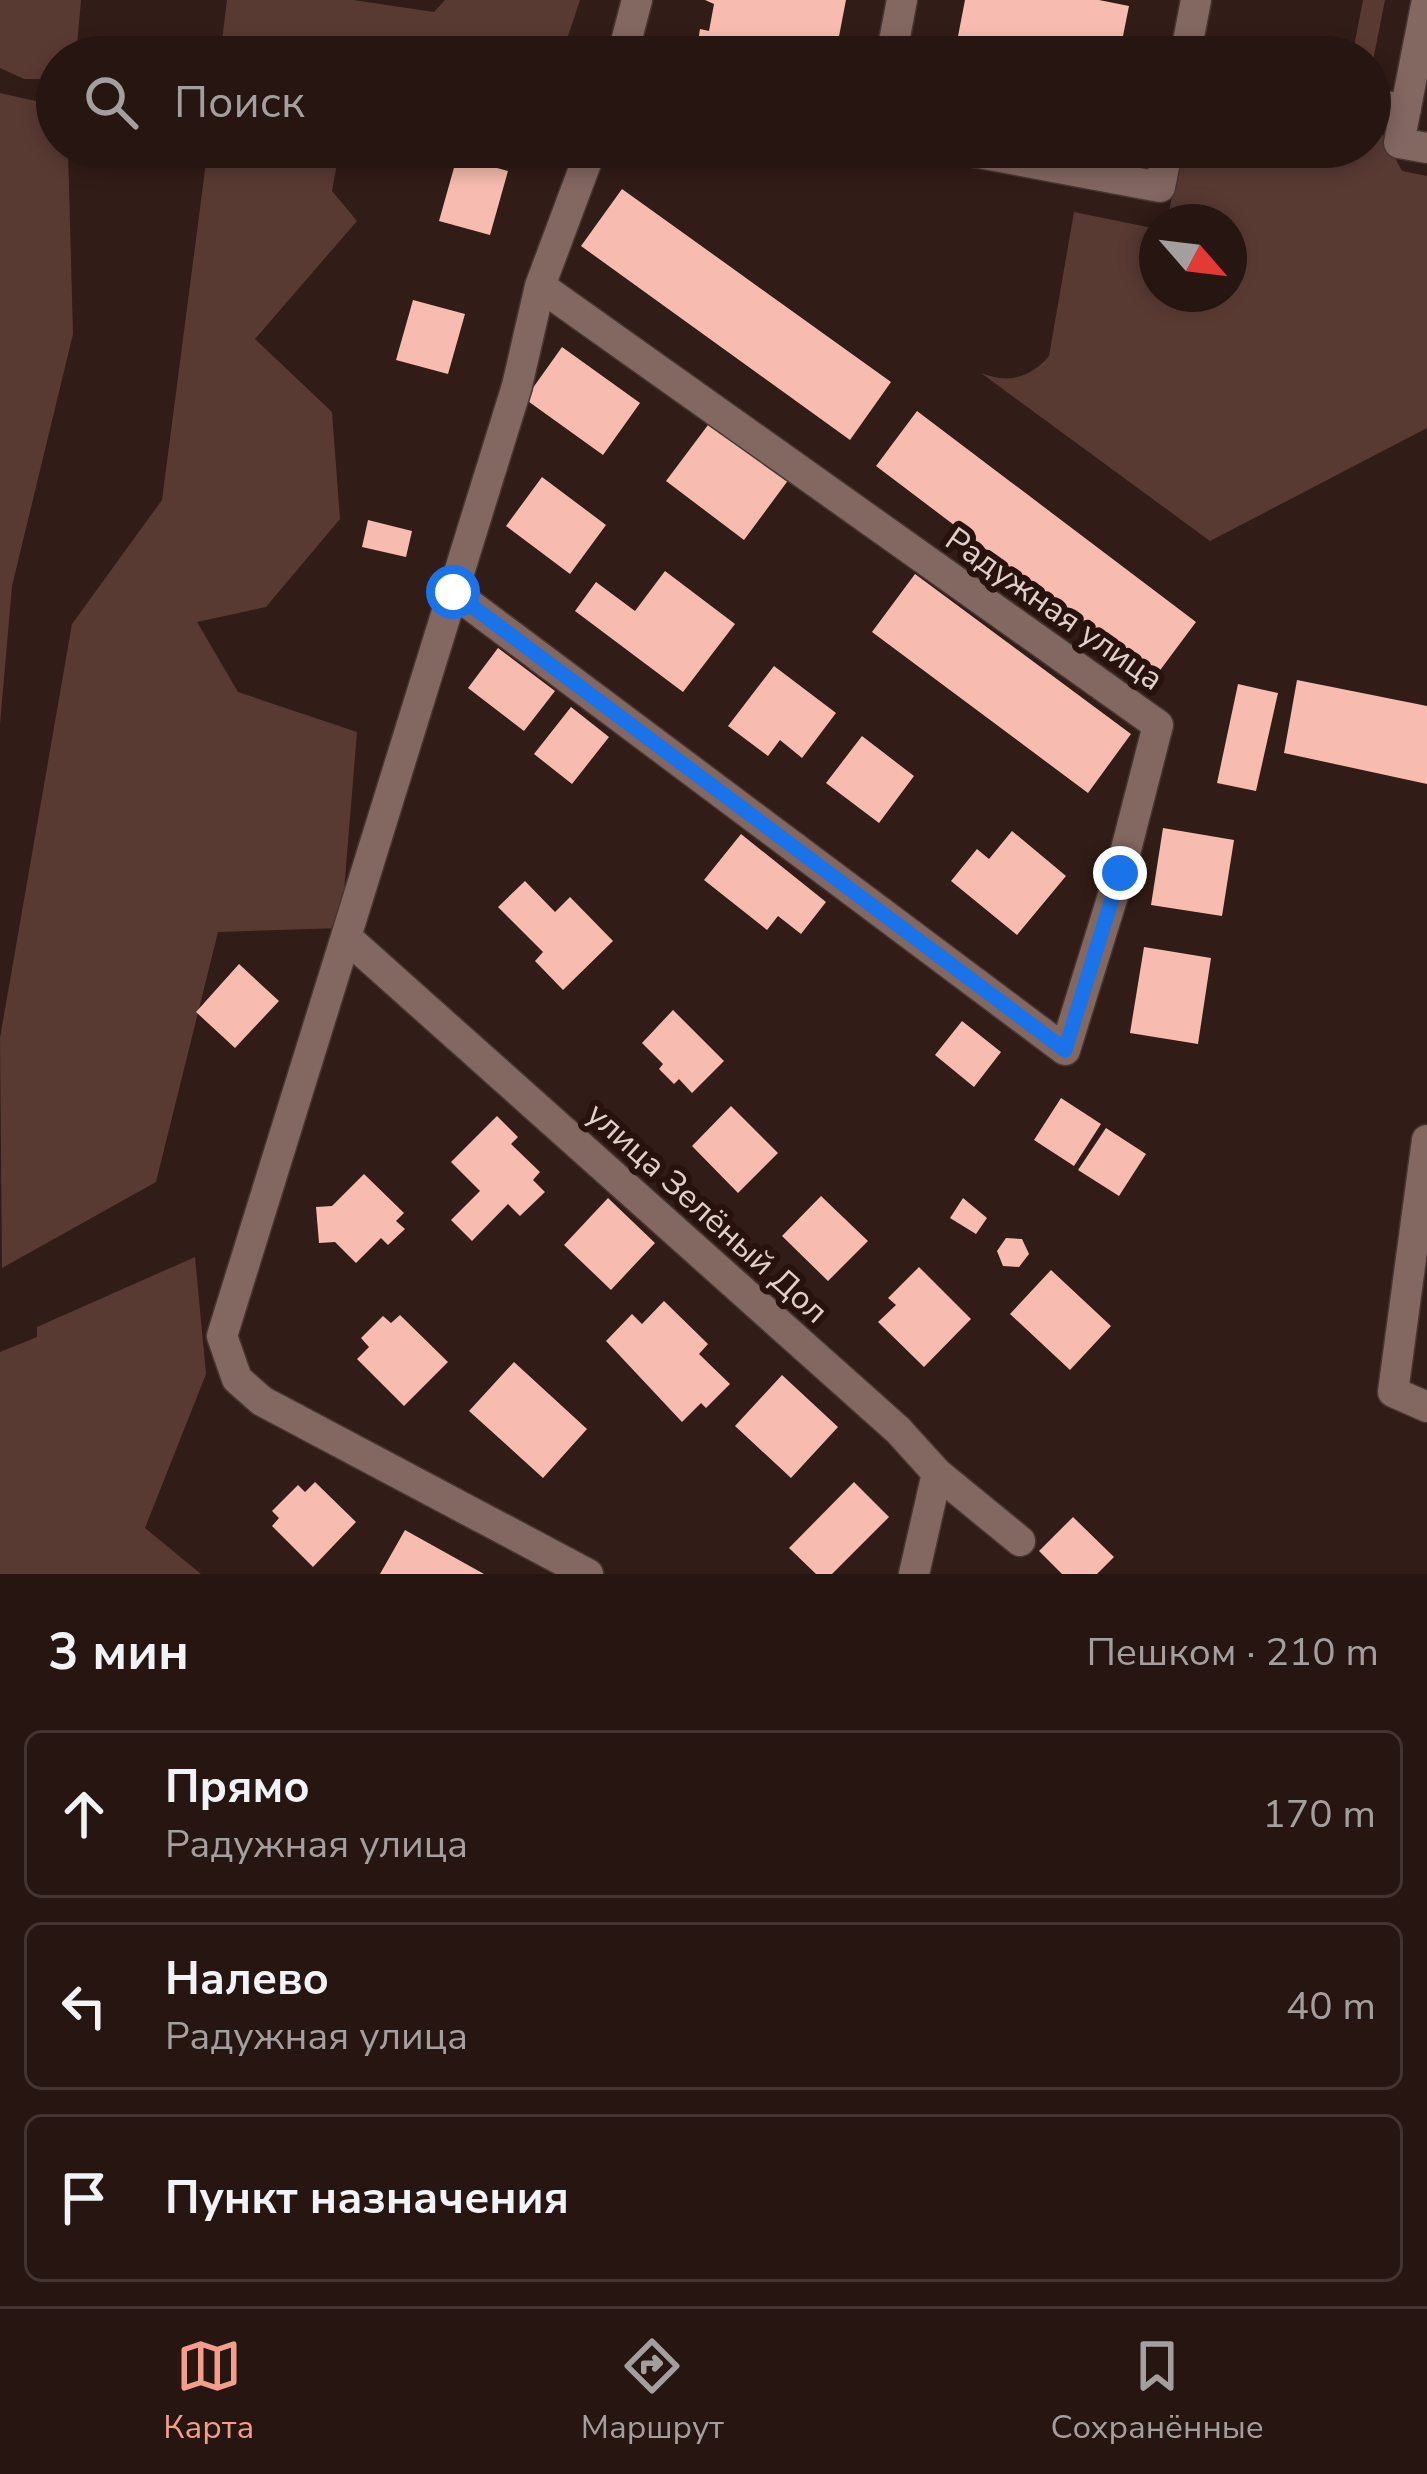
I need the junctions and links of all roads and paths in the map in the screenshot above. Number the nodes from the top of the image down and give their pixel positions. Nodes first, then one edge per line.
1 (637, 0) edge
2 (902, 0) edge
3 (1196, 0) edge
4 (1427, 0) edge
5 (628, 36) edge
6 (895, 36) edge
7 (1189, 36) edge
8 (1391, 108) edge
9 (1406, 110) junction
10 (1427, 148) edge
11 (584, 168) edge
12 (1056, 168) edge
13 (1164, 168) edge
14 (540, 286) junction
15 (453, 592) junction
16 (346, 937) junction
17 (1427, 1140) edge
18 (1422, 1211) edge
19 (1427, 1407) edge
20 (937, 1473) junction
21 (1020, 1541) dead end
22 (588, 1574) edge
23 (914, 1574) edge

1 - 5 street
2 - 6 street
3 - 7 street
4 - 9 street
8 - 9 street
9 - 10 street
11 - 14 street
12 - 13 street
14 - 15 street
14 - 15 street, Радужная улица
15 - 16 street
16 - 20 street, улица Зелёный Дол
16 - 22 street
17 - 18 street
18 - 19 street
20 - 21 street, улица Зелёный Дол
20 - 23 street

